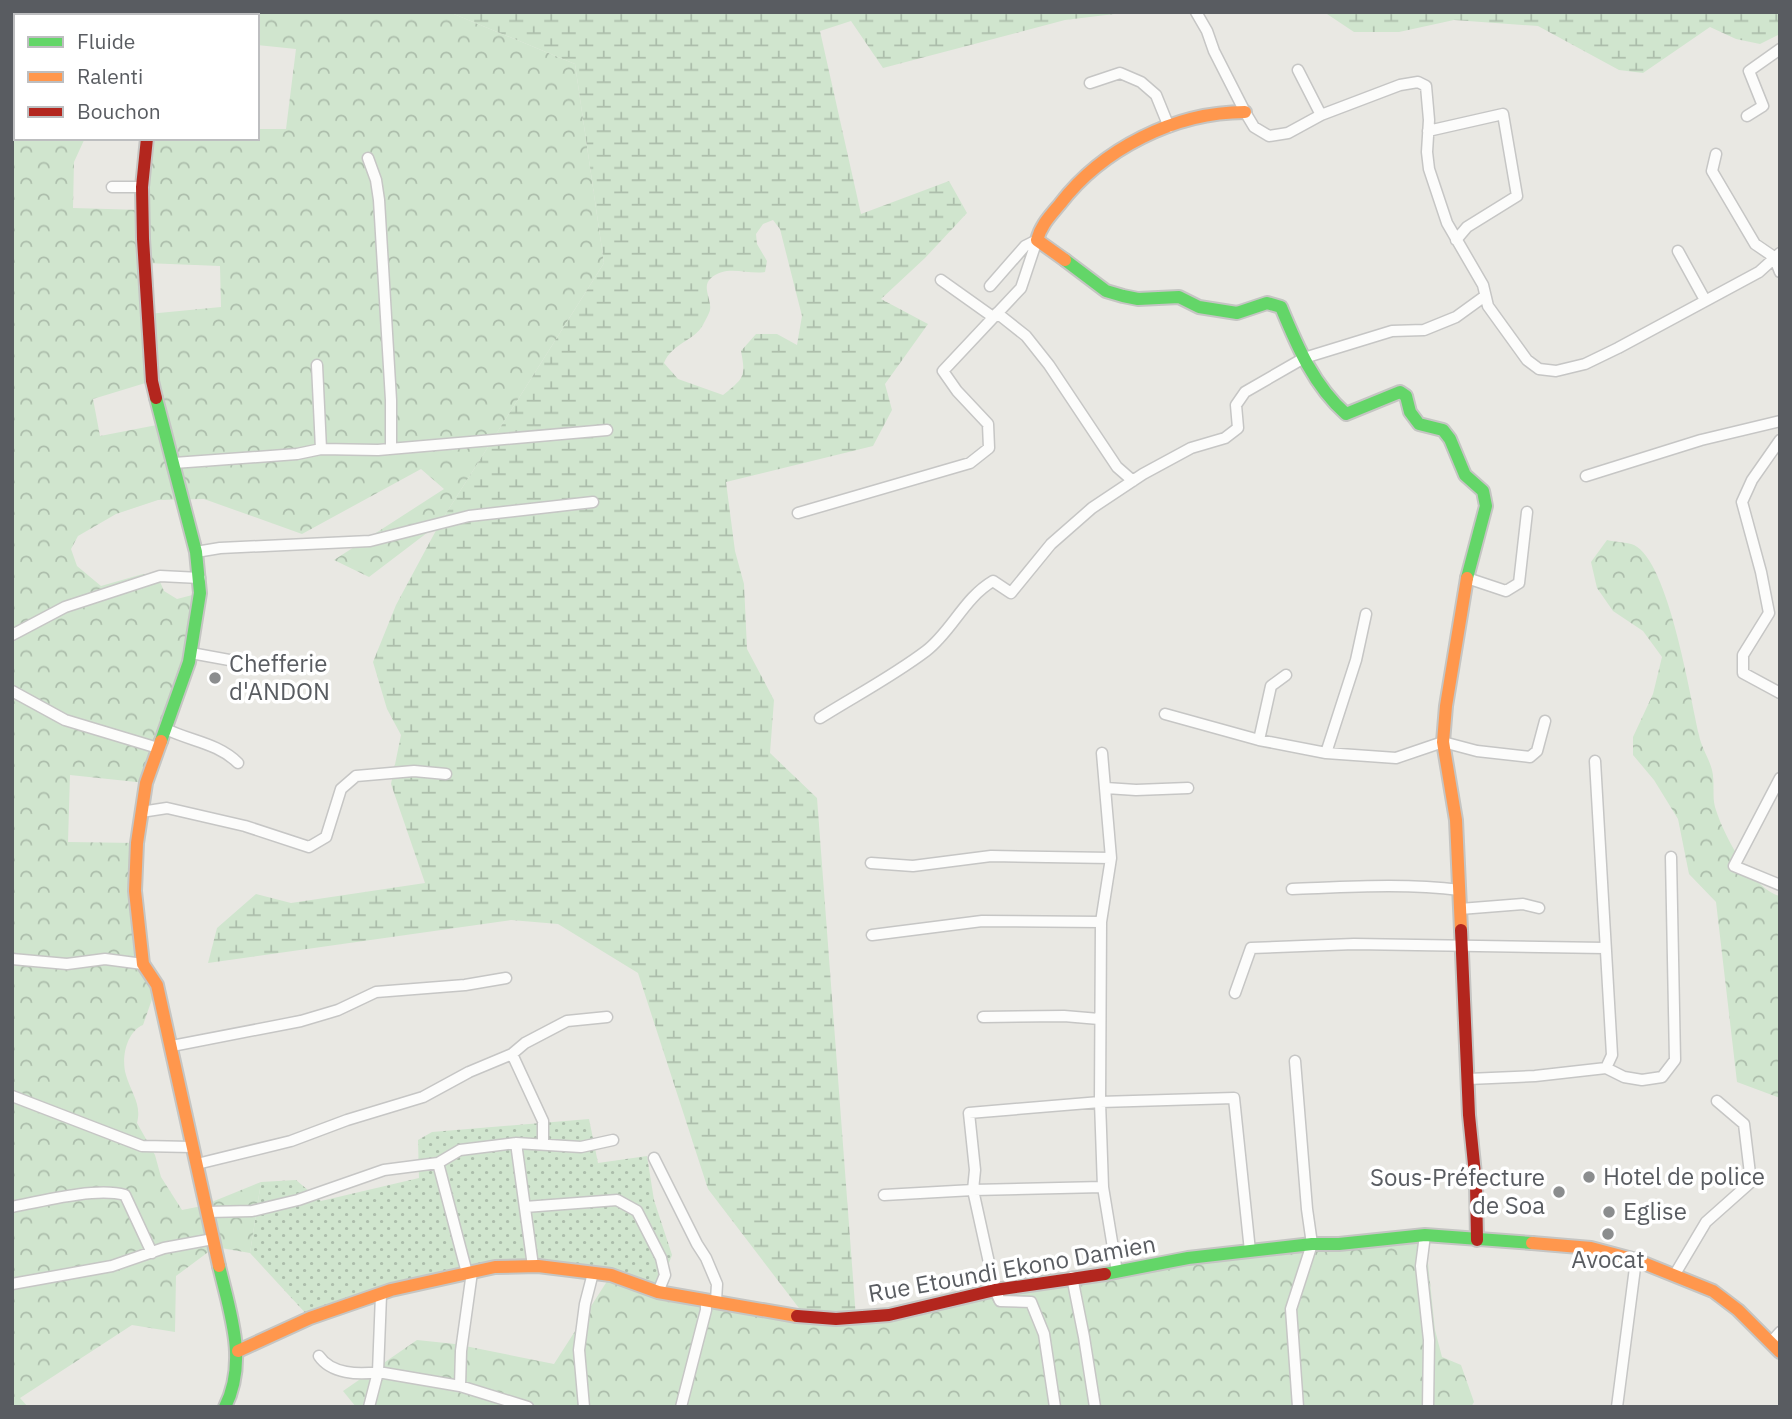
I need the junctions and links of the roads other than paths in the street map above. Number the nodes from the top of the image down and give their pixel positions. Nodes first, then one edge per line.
1 (1196, 12) edge
2 (1780, 49) edge
3 (1298, 70) dead end
4 (1090, 83) dead end
5 (1236, 94) junction
6 (1228, 112) junction
7 (1245, 112) junction
8 (1321, 116) junction
9 (1747, 116) dead end
10 (1169, 127) junction
11 (1429, 131) junction
12 (147, 140) edge
13 (1716, 154) dead end
14 (368, 158) dead end
15 (112, 187) dead end
16 (142, 187) junction
17 (1037, 240) junction
18 (1456, 240) junction
19 (1678, 251) dead end
20 (1777, 255) edge
21 (1780, 272) edge
22 (941, 280) dead end
23 (990, 285) dead end
24 (1485, 296) junction
25 (1705, 300) junction
26 (995, 315) junction
27 (1304, 358) junction
28 (317, 365) dead end
29 (1780, 421) edge
30 (607, 430) dead end
31 (1780, 440) edge
32 (321, 449) junction
33 (391, 449) junction
34 (174, 463) junction
35 (1586, 476) dead end
36 (1133, 481) junction
37 (593, 502) dead end
38 (1528, 512) dead end
39 (798, 513) dead end
40 (195, 552) junction
41 (200, 578) junction
42 (1467, 578) junction
43 (1366, 614) dead end
44 (12, 635) edge
45 (191, 653) junction
46 (268, 667) dead end
47 (1286, 674) dead end
48 (12, 691) edge
49 (1780, 693) edge
50 (1165, 714) dead end
51 (820, 718) dead end
52 (1545, 721) dead end
53 (166, 729) junction
54 (1258, 740) junction
55 (1443, 742) junction
56 (158, 748) junction
57 (1102, 753) dead end
58 (1326, 753) junction
59 (1595, 761) dead end
60 (237, 763) dead end
61 (446, 774) dead end
62 (1780, 778) edge
63 (1105, 788) junction
64 (1188, 788) dead end
65 (141, 812) junction
66 (1671, 857) dead end
67 (1111, 858) junction
68 (870, 863) dead end
69 (1780, 885) edge
70 (1292, 889) dead end
71 (1460, 890) junction
72 (1539, 908) dead end
73 (1460, 909) junction
74 (1101, 922) junction
75 (872, 935) dead end
76 (1462, 944) junction
77 (1605, 948) junction
78 (12, 959) edge
79 (143, 964) junction
80 (506, 978) dead end
81 (1235, 993) dead end
82 (607, 1017) dead end
83 (983, 1017) dead end
84 (1099, 1019) junction
85 (172, 1046) junction
86 (512, 1054) junction
87 (1296, 1061) dead end
88 (1606, 1068) junction
89 (1468, 1079) junction
90 (12, 1097) edge
91 (1717, 1101) dead end
92 (1100, 1102) junction
93 (613, 1140) dead end
94 (516, 1143) junction
95 (543, 1144) junction
96 (192, 1147) junction
97 (654, 1158) dead end
98 (438, 1163) junction
99 (197, 1164) junction
100 (1103, 1187) junction
101 (973, 1190) junction
102 (884, 1195) dead end
103 (12, 1207) edge
104 (525, 1207) junction
105 (206, 1212) junction
106 (1425, 1235) junction
107 (212, 1239) junction
108 (1477, 1240) junction
109 (1312, 1244) junction
110 (1250, 1251) junction
111 (152, 1252) junction
112 (1636, 1260) junction
113 (533, 1266) junction
114 (1117, 1272) junction
115 (469, 1273) junction
116 (593, 1273) junction
117 (1675, 1274) junction
118 (1072, 1277) junction
119 (12, 1283) edge
120 (995, 1290) junction
121 (658, 1292) junction
122 (381, 1295) junction
123 (711, 1301) junction
124 (1775, 1337) edge
125 (238, 1351) junction
126 (1780, 1352) edge
127 (319, 1356) dead end
128 (378, 1372) junction
129 (460, 1386) junction
130 (225, 1407) edge
131 (369, 1407) edge
132 (528, 1407) edge
133 (584, 1407) edge
134 (681, 1407) edge
135 (1055, 1407) edge
136 (1095, 1407) edge
137 (1298, 1407) edge
138 (1428, 1407) edge
139 (1617, 1407) edge

1 - 5 street
2 - 9 street
3 - 8 street
4 - 10 street
5 - 6 street
5 - 7 street
6 - 7 street
6 - 10 street
7 - 8 street
8 - 11 street
10 - 17 street
11 - 18 street
11 - 18 street
12 - 16 street
13 - 20 street
14 - 33 street
15 - 16 street
16 - 34 street
17 - 23 street
17 - 26 street
17 - 27 street
18 - 24 street
19 - 25 street
20 - 21 street
20 - 25 street
22 - 26 street
24 - 25 street
24 - 27 street
26 - 36 street
26 - 39 street
27 - 36 street
27 - 42 street
28 - 32 street
29 - 35 street
30 - 33 street
31 - 49 street
32 - 33 street
32 - 34 street
34 - 40 street
36 - 51 street
37 - 40 street
38 - 42 street
40 - 41 street
41 - 44 street
41 - 45 street
42 - 55 street
43 - 58 street
45 - 46 street
45 - 53 street
47 - 54 street
48 - 56 street
50 - 54 street
52 - 55 street
53 - 56 street
53 - 60 street
54 - 58 street
55 - 58 street
55 - 71 street
56 - 65 street
57 - 63 street
59 - 77 street
61 - 65 street
62 - 69 street
63 - 64 street
63 - 67 street
65 - 79 street
66 - 88 street
67 - 68 street
67 - 74 street
70 - 71 street
71 - 73 street
72 - 73 street
73 - 76 street
74 - 75 street
74 - 84 street
76 - 77 street
76 - 81 street
76 - 89 street
77 - 88 street
78 - 79 street
79 - 85 street
80 - 85 street
82 - 86 street
83 - 84 street
84 - 92 street
85 - 96 street
86 - 95 street
86 - 99 street
87 - 109 street
88 - 89 street
89 - 108 street
90 - 96 street
91 - 117 street
92 - 100 street
92 - 101 street
92 - 110 street
93 - 95 street
94 - 95 street
94 - 98 street
94 - 104 street
96 - 99 street
97 - 123 street
98 - 105 street
98 - 115 street
99 - 105 street
100 - 101 street
100 - 114 street
101 - 102 street
101 - 120 street
103 - 111 street
104 - 113 street
104 - 121 street
105 - 107 street
106 - 108 street, Rue Etoundi Ekono Damien
106 - 109 street, Rue Etoundi Ekono Damien
106 - 138 street
107 - 111 street
107 - 125 street
108 - 112 street, Rue Etoundi Ekono Damien
109 - 110 street, Rue Etoundi Ekono Damien
109 - 137 street
110 - 114 street, Rue Etoundi Ekono Damien
111 - 119 street
112 - 117 street, Rue Etoundi Ekono Damien
112 - 139 street
113 - 115 street, Rue Etoundi Ekono Damien
113 - 116 street, Rue Etoundi Ekono Damien
114 - 118 street, Rue Etoundi Ekono Damien
115 - 122 street, Rue Etoundi Ekono Damien
115 - 129 street
116 - 121 street, Rue Etoundi Ekono Damien
116 - 133 street
117 - 124 street, Rue Etoundi Ekono Damien
118 - 120 street, Rue Etoundi Ekono Damien
118 - 136 street
120 - 123 street, Rue Etoundi Ekono Damien
120 - 135 street
121 - 123 street, Rue Etoundi Ekono Damien
122 - 125 street, Rue Etoundi Ekono Damien
122 - 128 street
123 - 134 street
124 - 126 street, Rue Etoundi Ekono Damien
125 - 130 street
127 - 128 street
128 - 129 street
128 - 131 street
129 - 132 street

